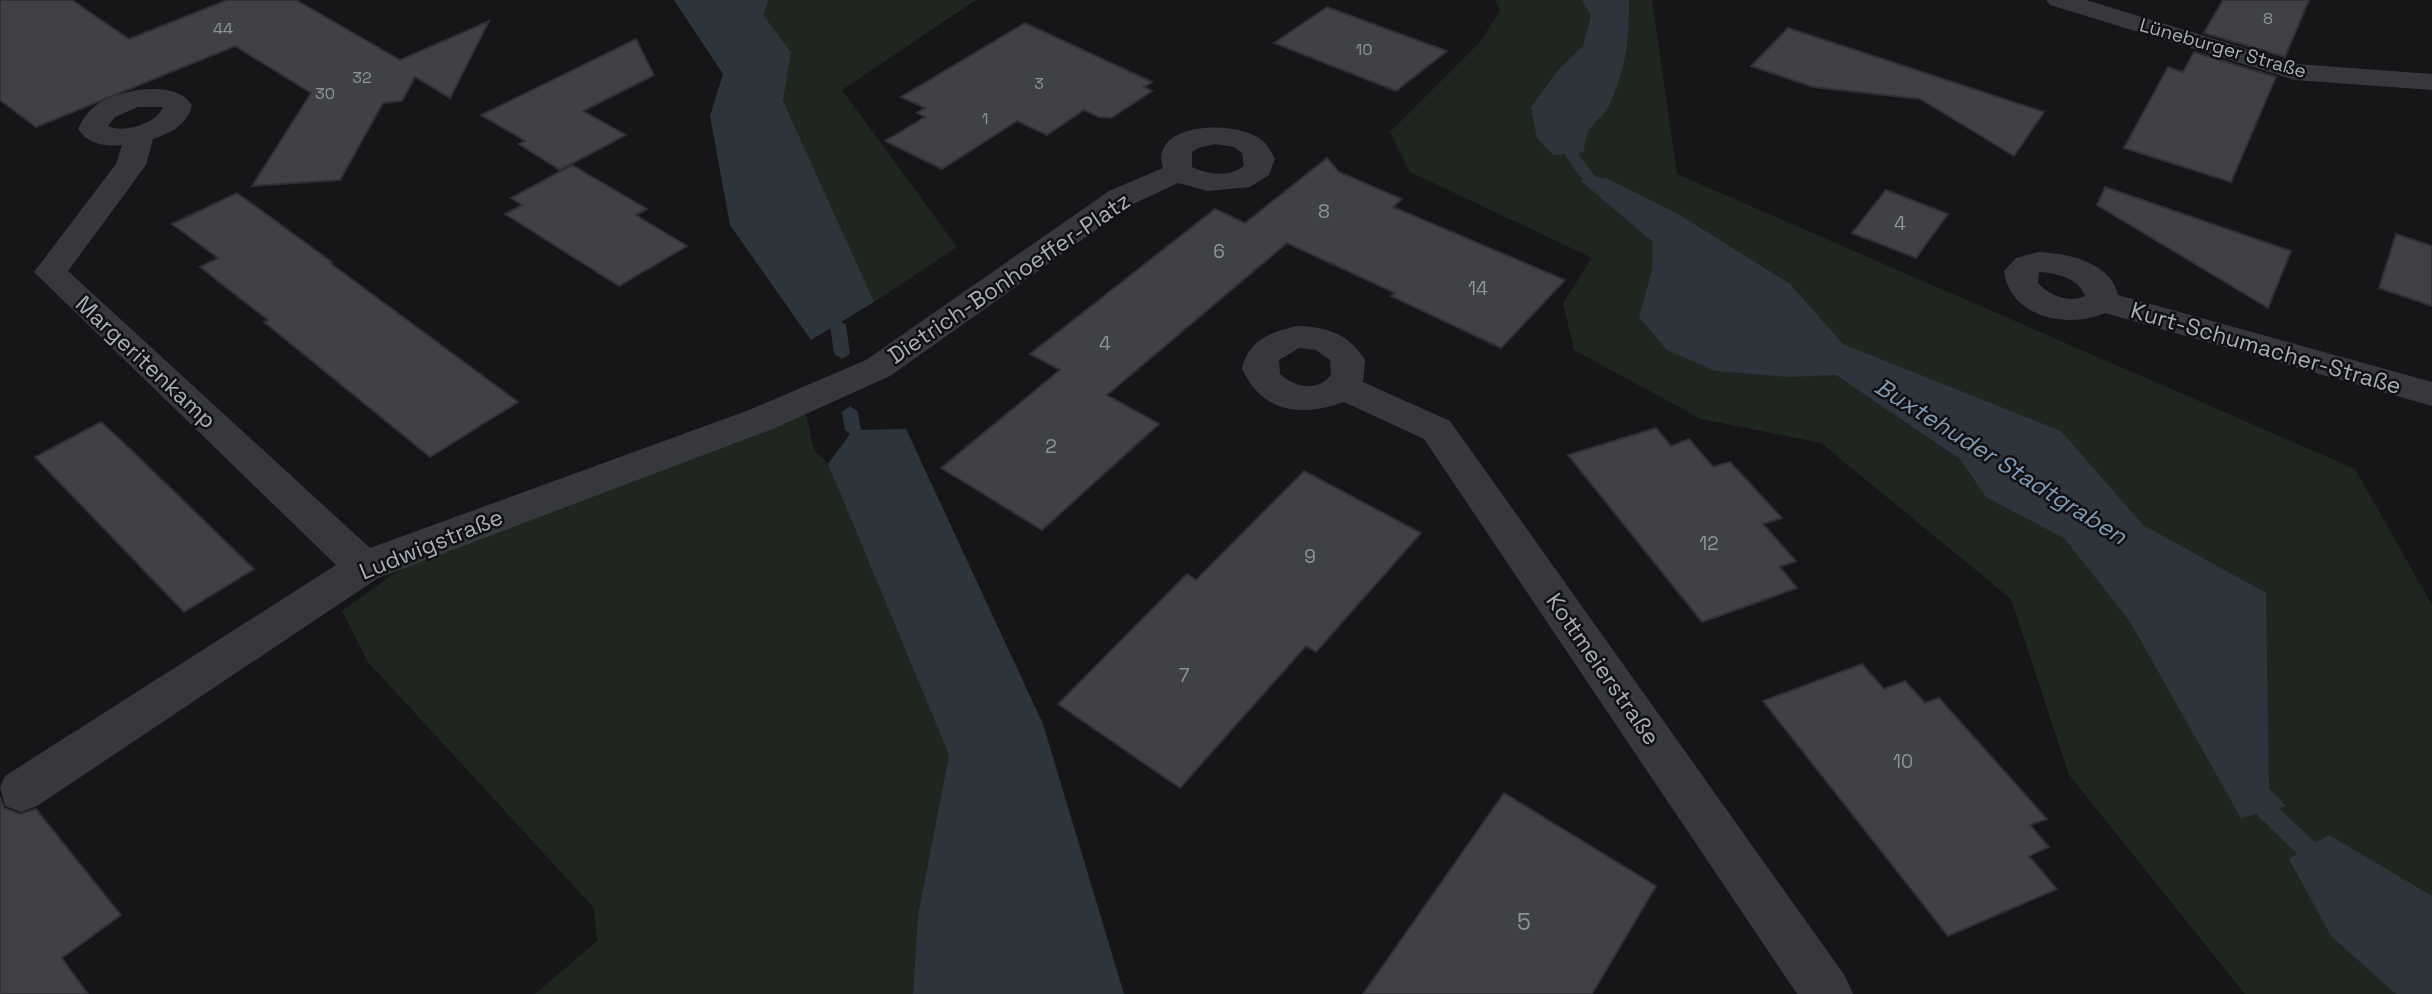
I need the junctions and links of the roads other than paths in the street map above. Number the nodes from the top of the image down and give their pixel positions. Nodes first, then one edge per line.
1 (2059, 0) edge
2 (2091, 4) edge
3 (2432, 82) edge
4 (140, 134) dead end
5 (1179, 172) dead end
6 (2101, 300) dead end
7 (878, 368) joint
8 (1343, 387) dead end
9 (2432, 394) edge
10 (364, 567) junction
11 (21, 791) dead end
12 (1827, 994) edge

1 - 2 street, Lüneburger Straße
2 - 3 street, Lüneburger Straße
4 - 10 street, Margeritenkamp
5 - 7 street, Dietrich-Bonhoeffer-Platz
6 - 9 street, Kurt-Schumacher-Straße
7 - 10 street, Ludwigstraße
8 - 12 street, Kottmeierstraße
10 - 11 street, Ludwigstraße

